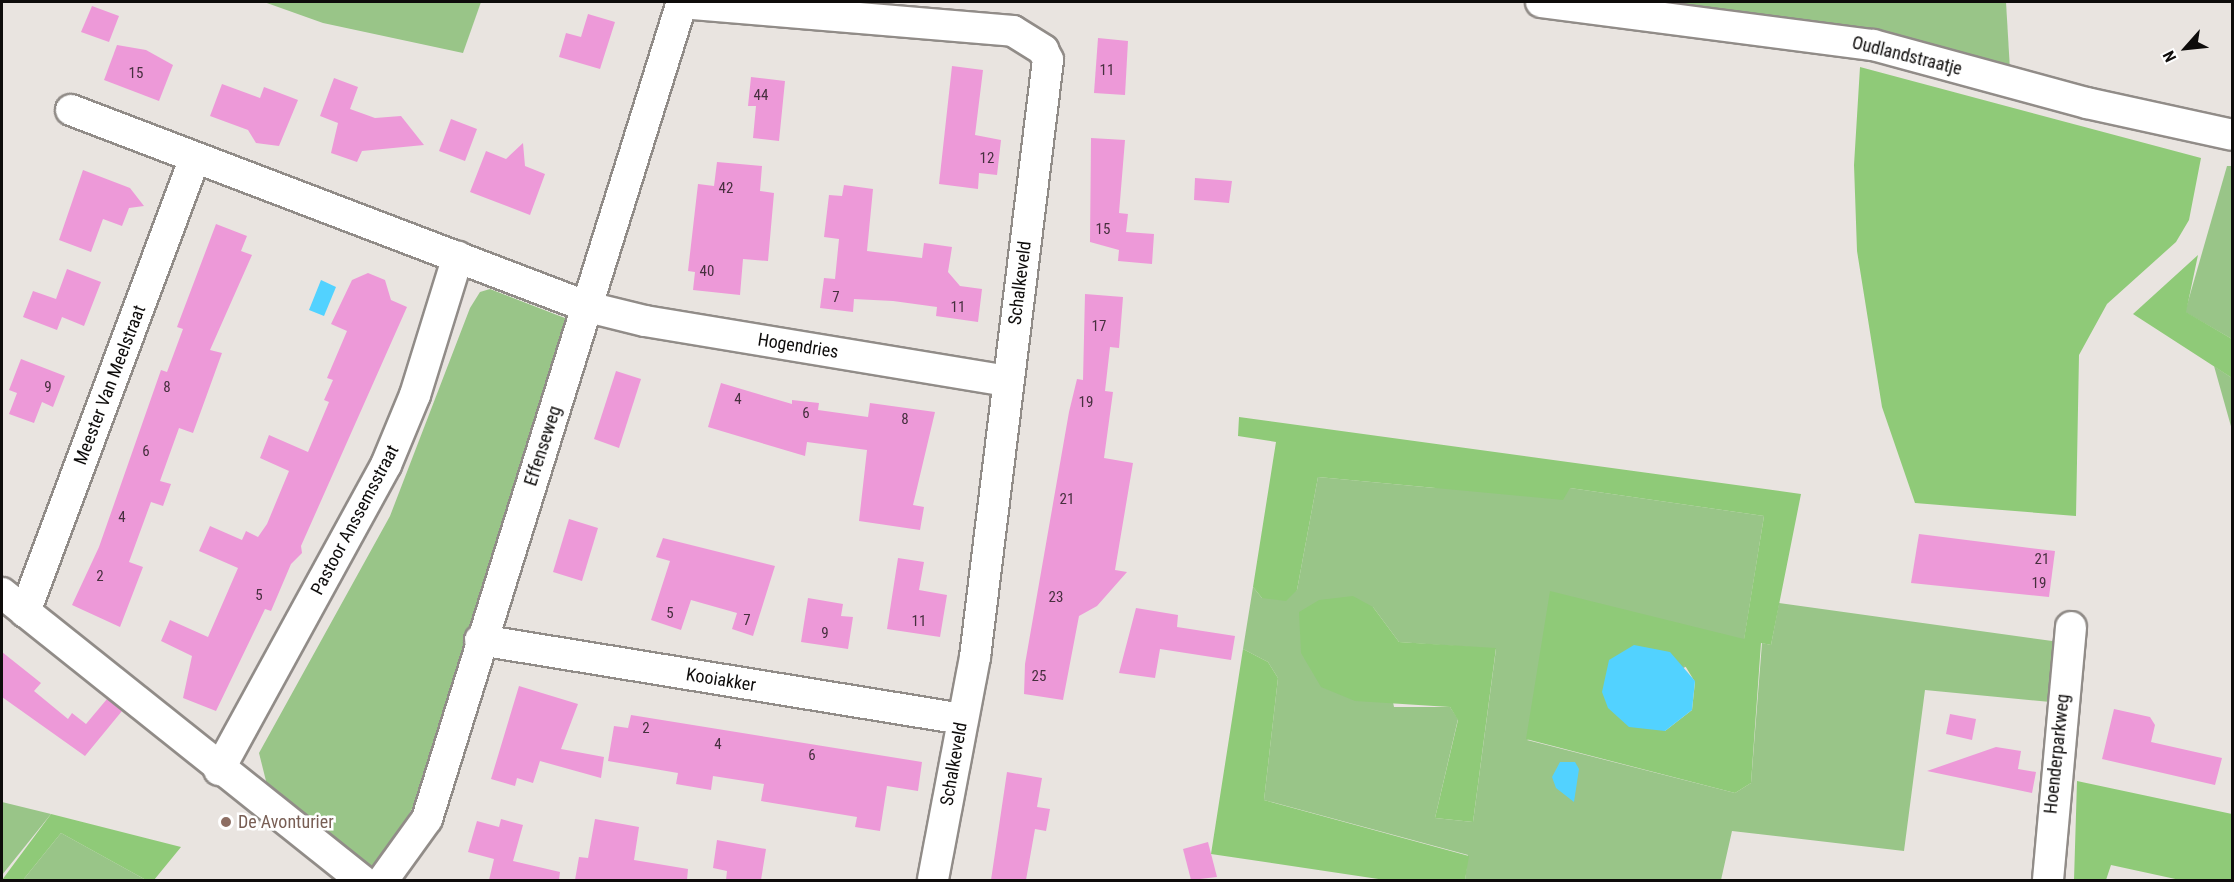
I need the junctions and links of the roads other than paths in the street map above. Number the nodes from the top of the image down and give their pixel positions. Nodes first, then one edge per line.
1 (681, 2) edge
2 (1541, 2) edge
3 (71, 110) dead end
4 (2232, 135) edge
5 (195, 158) junction
6 (458, 256) junction
7 (588, 307) junction
8 (1008, 381) junction
9 (2, 593) edge
10 (25, 612) junction
11 (2071, 627) dead end
12 (480, 640) junction
13 (962, 719) junction
14 (219, 770) junction
15 (361, 880) edge
16 (383, 880) edge
17 (933, 880) edge
18 (2048, 880) edge

1 - 7 street, Effenseweg
1 - 8 street, Schalkeveld
2 - 4 street, Oudlandstraatje
3 - 5 street
5 - 6 street
5 - 10 street, Meester Van Meelstraat
6 - 7 street
6 - 14 street, Pastoor Anssemsstraat
7 - 8 street, Hogendries
7 - 12 street, Effenseweg
8 - 13 street, Schalkeveld
9 - 10 street
10 - 14 street
11 - 18 street, Hoenderparkweg
12 - 13 street, Kooiakker
12 - 16 street, Effenseweg
13 - 17 street, Schalkeveld
14 - 15 street

